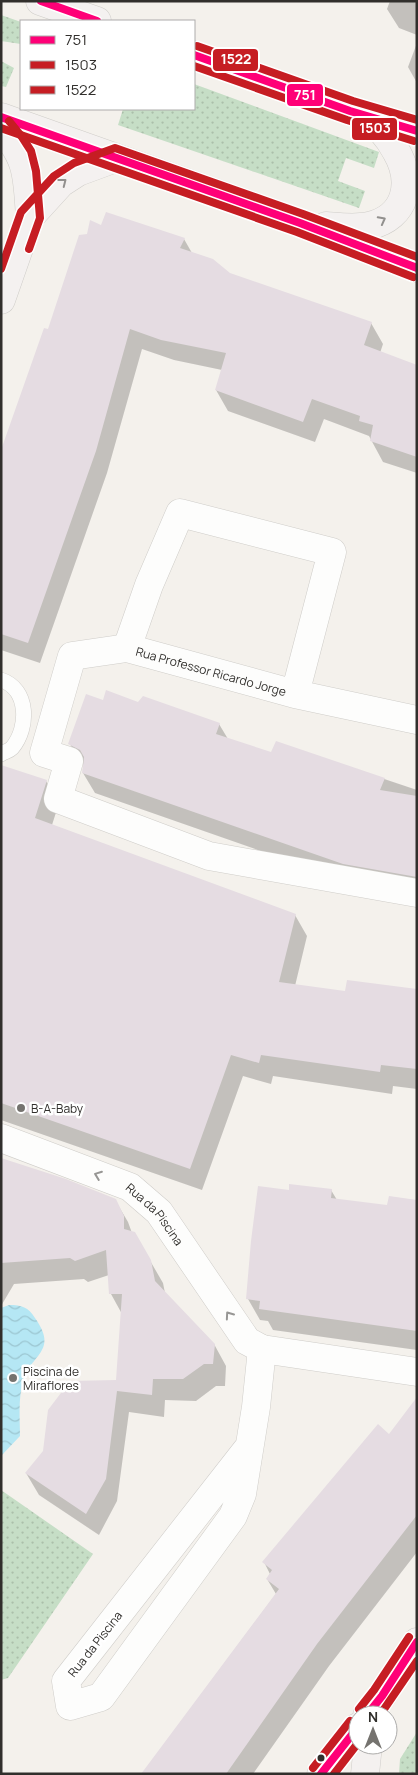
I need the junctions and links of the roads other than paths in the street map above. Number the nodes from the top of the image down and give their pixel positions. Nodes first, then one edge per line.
1 (40, 1) edge
2 (94, 20) edge
3 (195, 56) edge
4 (350, 111) junction
5 (1, 117) edge
6 (1, 128) edge
7 (417, 131) edge
8 (116, 158) junction
9 (30, 217) junction
10 (300, 223) junction
11 (417, 268) edge
12 (1, 300) edge
13 (127, 648) junction
14 (1, 680) edge
15 (295, 694) junction
16 (417, 720) edge
17 (1, 754) edge
18 (417, 893) edge
19 (1, 1138) edge
20 (262, 1349) junction
21 (417, 1372) edge
22 (249, 1448) junction
23 (417, 1642) edge
24 (378, 1705) edge
25 (348, 1740) edge
26 (367, 1755) edge
27 (321, 1774) edge
28 (365, 1774) edge

1 - 2 street
3 - 4 street
4 - 7 street
10 -> 4 street
5 - 8 street
6 - 9 street
9 -> 8 street
8 - 10 street
9 - 12 street
10 - 11 street
13 - 15 street, Rua Professor Ricardo Jorge
13 - 15 street, Rua Professor Ricardo Jorge
13 - 18 street
14 - 17 lane
15 - 16 street, Rua Professor Ricardo Jorge
20 -> 19 street, Rua da Piscina
20 - 21 street, Rua da Piscina
20 - 22 street, Rua da Piscina
22 - 22 street, Rua da Piscina
23 - 24 street
25 - 27 street
26 - 28 street

